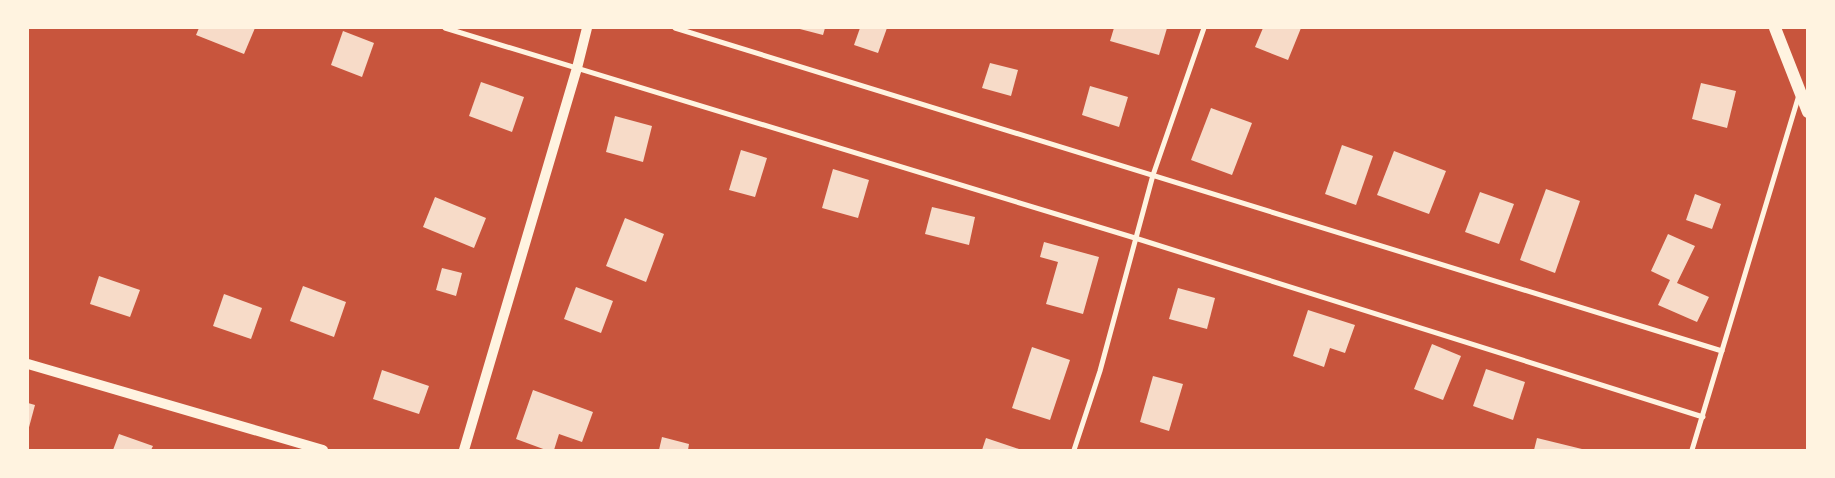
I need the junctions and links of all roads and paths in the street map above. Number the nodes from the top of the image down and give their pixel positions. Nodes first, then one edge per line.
1 (445, 28) edge
2 (587, 28) edge
3 (675, 28) edge
4 (1204, 28) edge
5 (1775, 28) edge
6 (577, 68) junction
7 (1800, 90) junction
8 (1808, 112) edge
9 (1153, 175) junction
10 (1135, 238) junction
11 (1722, 352) junction
12 (28, 364) edge
13 (1703, 417) junction
14 (323, 450) edge
15 (464, 450) edge
16 (1074, 450) edge
17 (1692, 450) edge

1 - 6 street
2 - 6 main road
3 - 9 street
4 - 9 street
5 - 7 main road
6 - 10 street
6 - 15 main road
7 - 8 main road
7 - 11 street
9 - 10 street
9 - 11 street
10 - 13 street
10 - 16 street
11 - 13 street
12 - 14 main road
13 - 17 street

